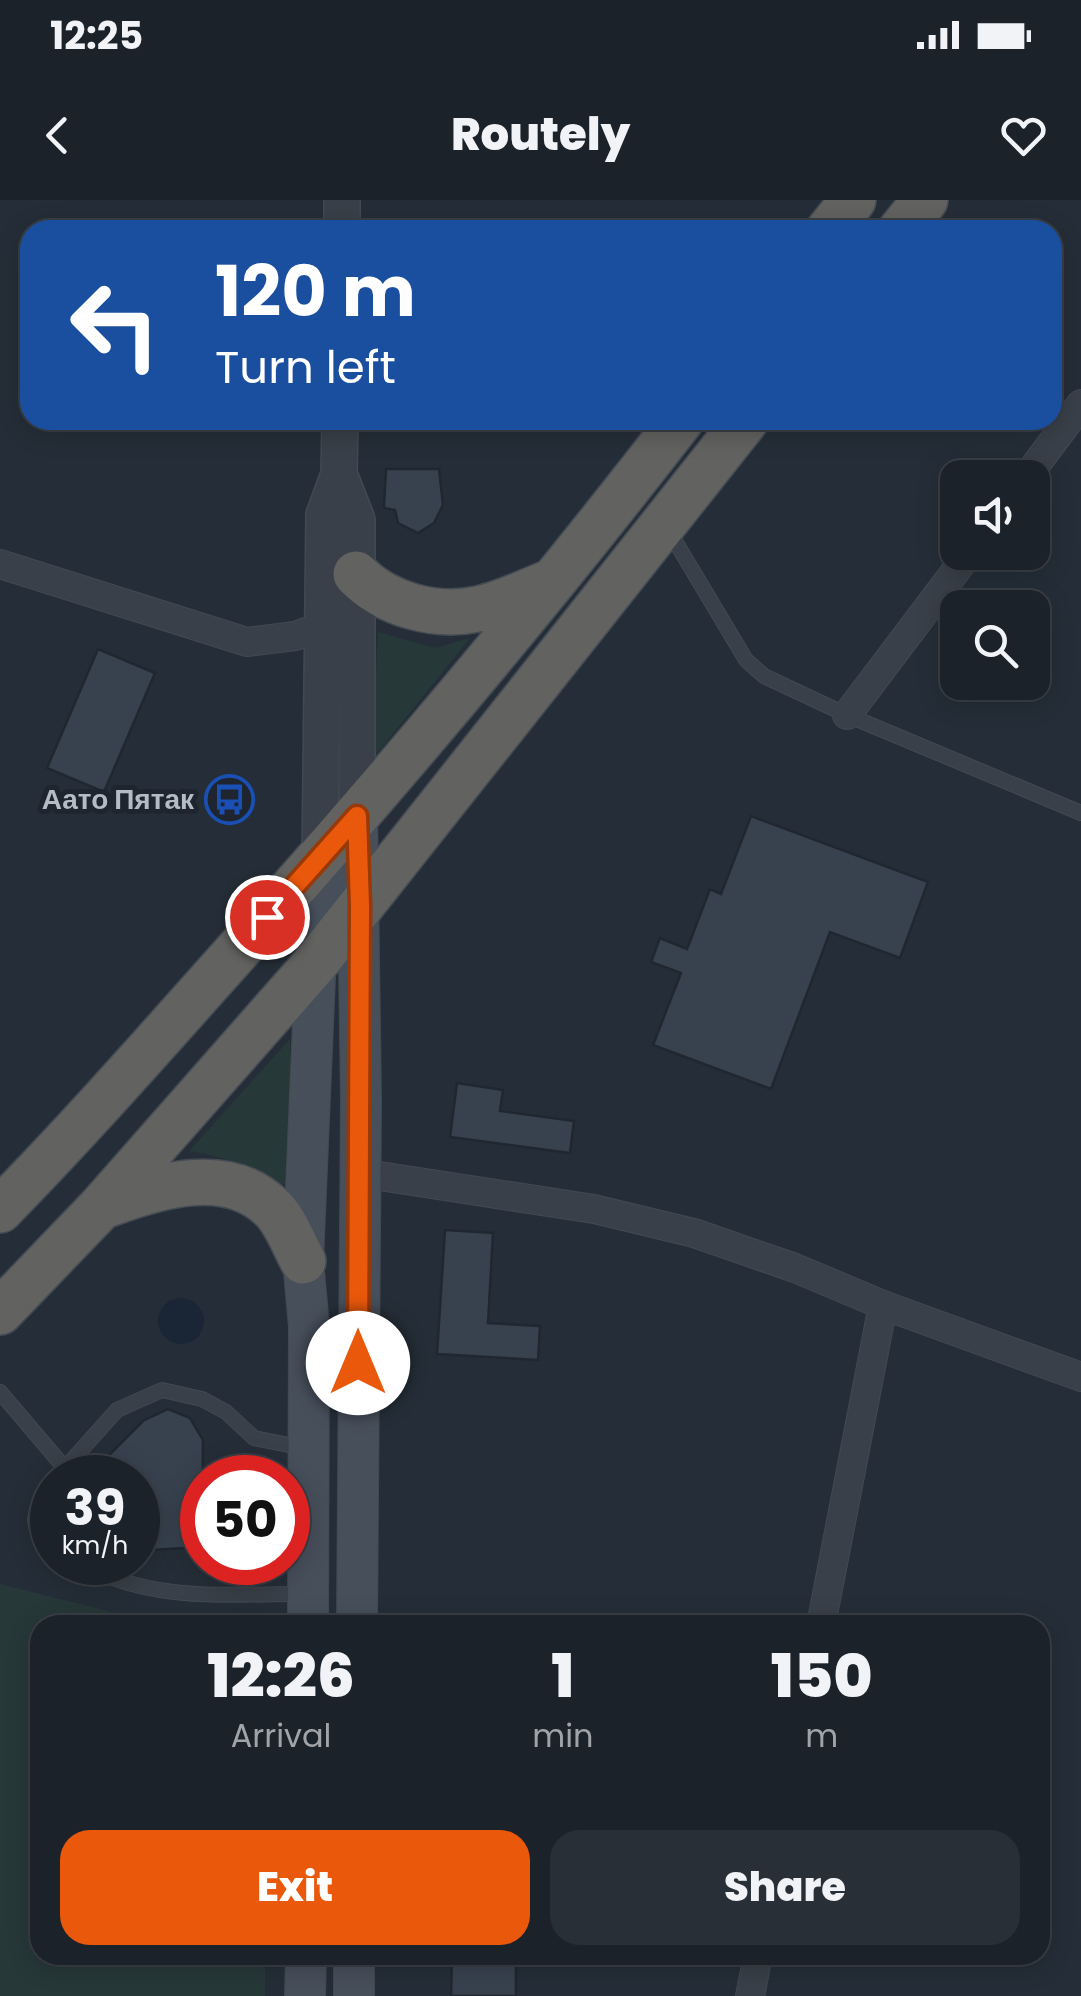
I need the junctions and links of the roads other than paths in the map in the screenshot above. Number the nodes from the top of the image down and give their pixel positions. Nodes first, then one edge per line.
1 (852, 200) edge
2 (925, 200) edge
3 (837, 220) edge
4 (909, 220) edge
5 (1081, 404) edge
6 (340, 430) edge
7 (674, 430) edge
8 (738, 430) edge
9 (1062, 430) edge
10 (1062, 430) edge
11 (1039, 460) edge
12 (340, 474) junction
13 (663, 522) junction
14 (0, 564) edge
15 (956, 570) edge
16 (356, 574) junction
17 (558, 579) junction
18 (324, 626) junction
19 (847, 715) junction
20 (1081, 813) edge
21 (357, 816) junction
22 (320, 858) junction
23 (360, 905) junction
24 (314, 965) junction
25 (360, 1173) junction
26 (100, 1208) junction
27 (0, 1210) edge
28 (303, 1261) junction
29 (883, 1305) junction
30 (0, 1312) edge
31 (1081, 1377) edge
32 (0, 1392) edge
33 (309, 1449) junction
34 (43, 1455) edge
35 (75, 1455) edge
36 (138, 1585) edge
37 (308, 1610) edge
38 (356, 1615) edge
39 (823, 1615) edge
40 (306, 1965) edge
41 (354, 1965) edge
42 (756, 1965) edge
43 (305, 1996) edge
44 (354, 1996) edge
45 (750, 1996) edge

1 - 3 highway
2 - 4 highway
5 - 9 street
6 - 12 street
7 - 17 highway
8 - 13 highway
10 - 11 street
12 - 16 street
12 - 18 street
13 - 19 lane
13 - 23 highway
14 - 18 street
15 - 19 street
16 - 17 highway
16 - 21 street
17 - 21 highway
18 - 22 street
19 - 20 lane
21 - 22 highway
21 - 23 main road
22 - 24 main road
22 - 27 highway
23 - 24 highway
23 - 25 main road
24 - 26 highway
24 - 28 main road
25 - 29 street
25 - 38 main road
26 - 28 highway
26 - 30 highway
28 - 33 main road
29 - 31 street
29 - 39 street
32 - 34 lane
33 - 35 lane
33 - 37 main road
36 - 37 lane
40 - 43 main road
41 - 44 main road
42 - 45 street

